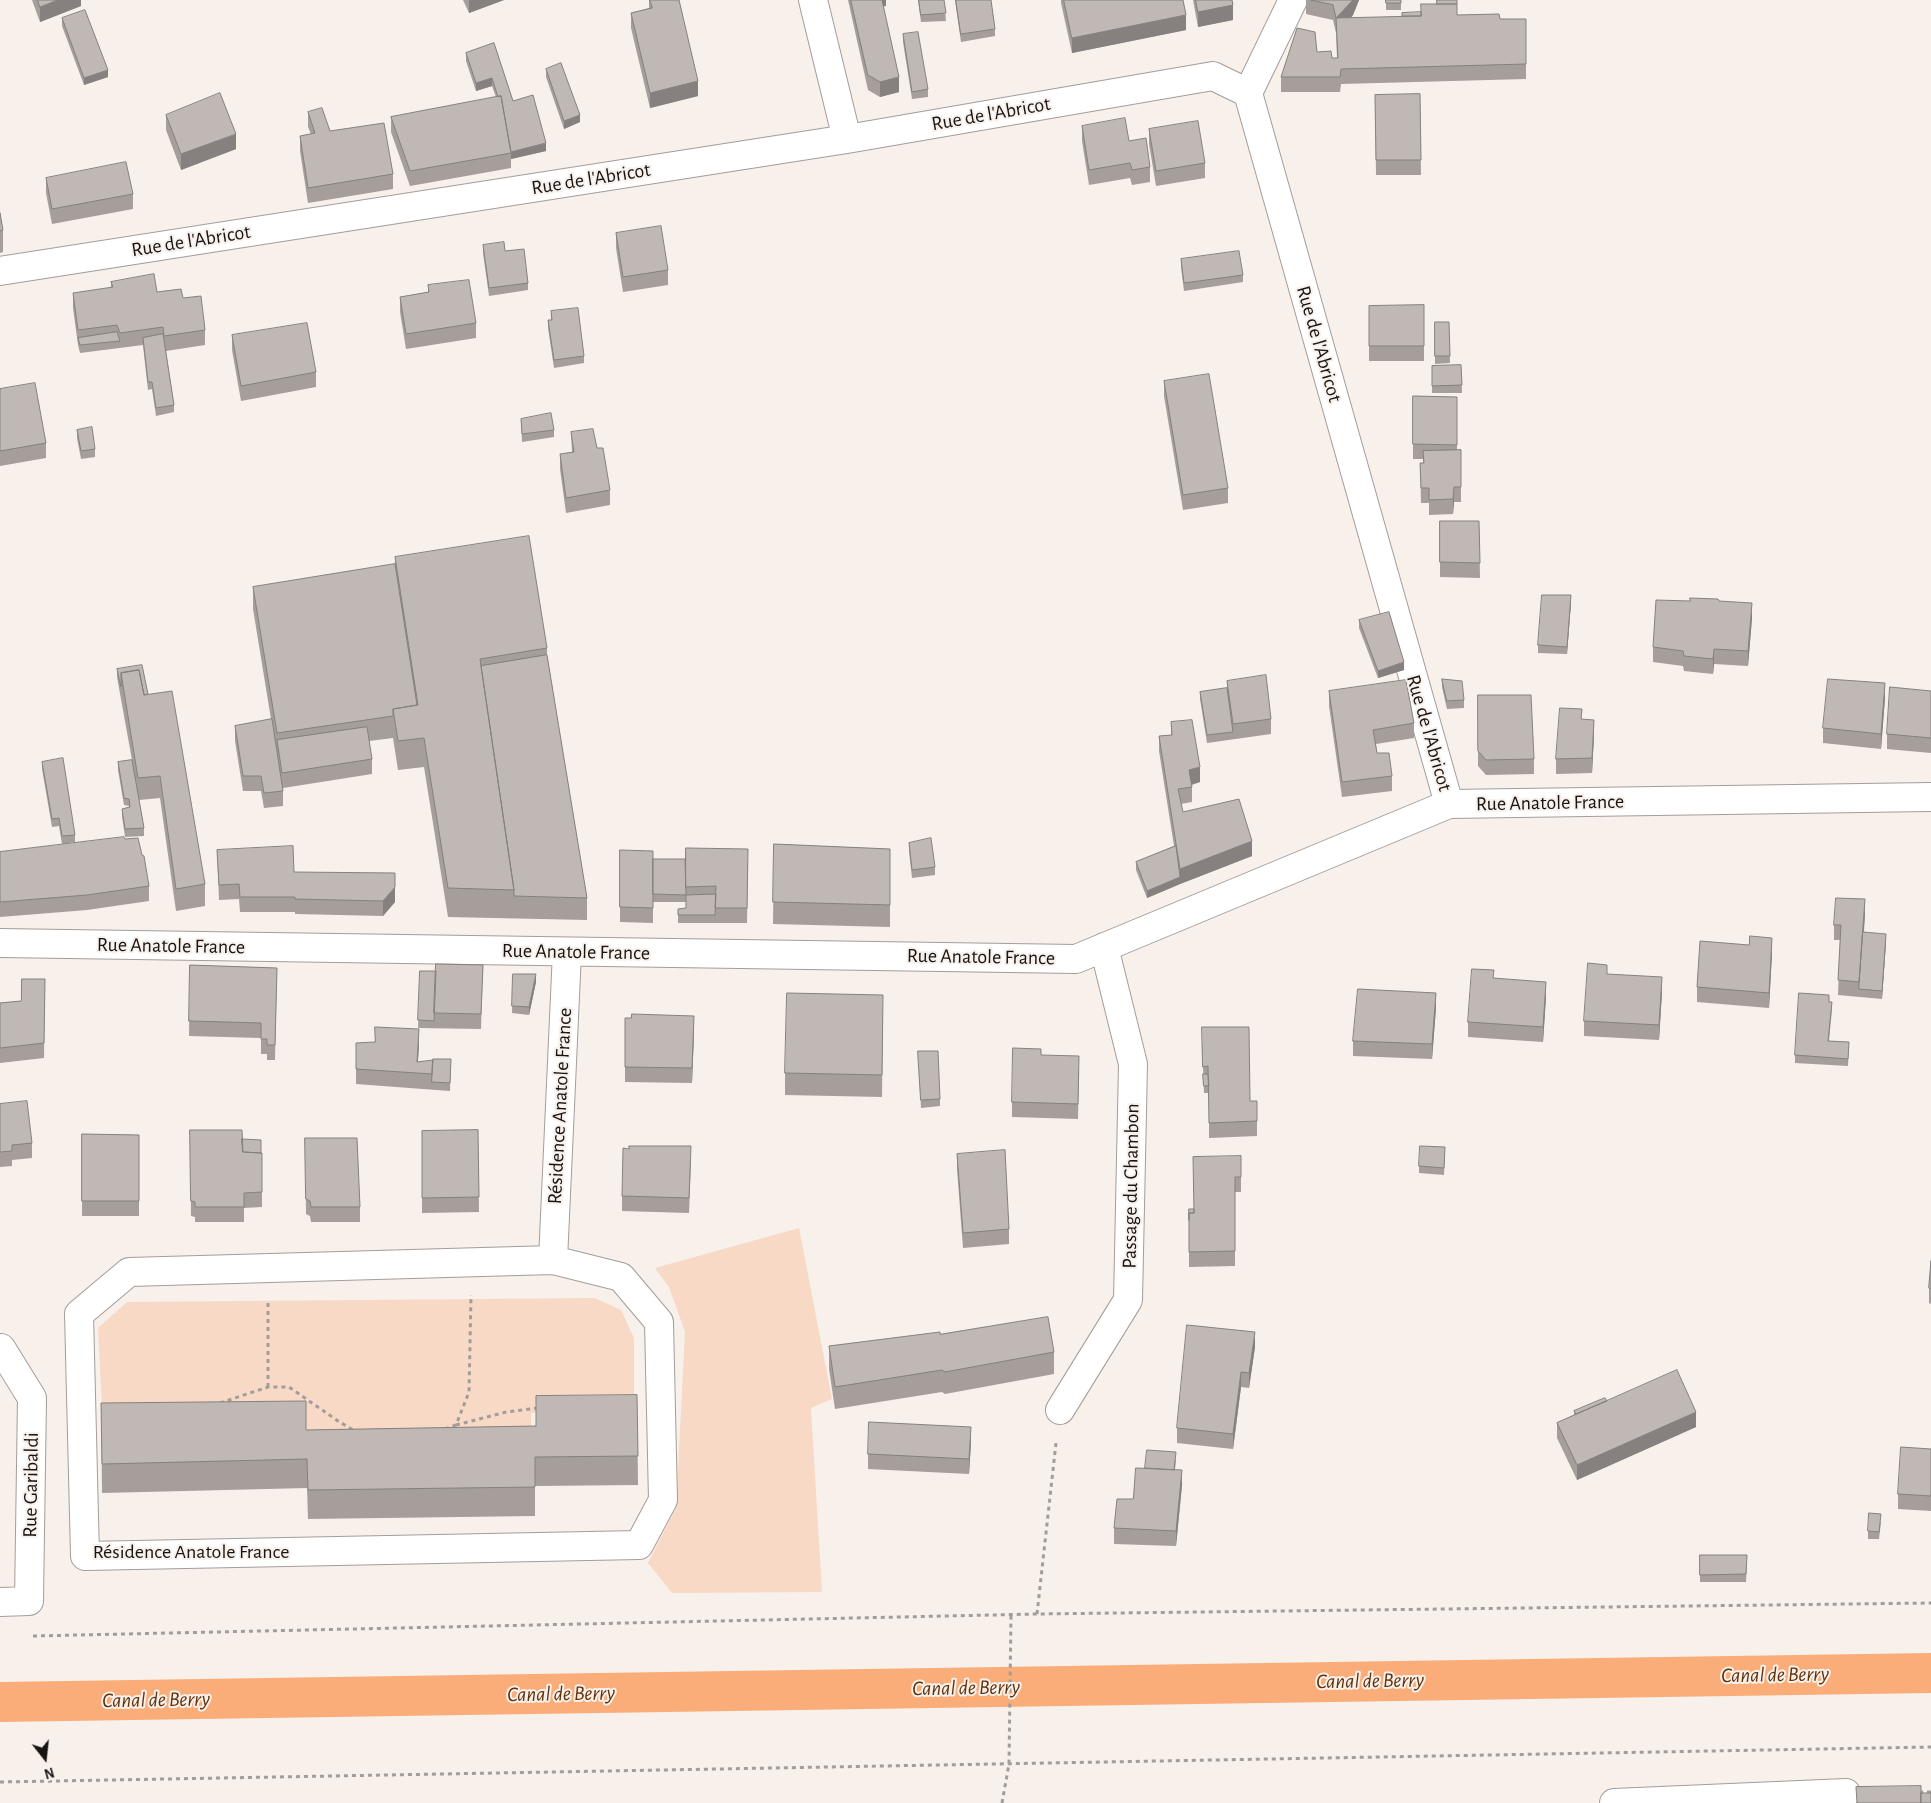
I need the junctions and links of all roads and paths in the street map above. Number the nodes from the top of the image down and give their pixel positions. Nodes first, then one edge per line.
1 (813, 0) edge
2 (1293, 0) edge
3 (1248, 93) junction
4 (847, 139) junction
5 (0, 272) edge
6 (1931, 797) edge
7 (1449, 804) junction
8 (0, 943) edge
9 (1104, 947) junction
10 (567, 952) junction
11 (553, 1260) junction
12 (472, 1262) junction
13 (269, 1268) junction
14 (2, 1348) dead end
15 (268, 1387) junction
16 (216, 1404) edge
17 (542, 1408) edge
18 (1060, 1410) joint
19 (456, 1425) junction
20 (440, 1430) edge
21 (362, 1435) edge
22 (0, 1602) edge
23 (1931, 1603) edge
24 (1037, 1614) junction
25 (1011, 1615) junction
26 (30, 1637) dead end
27 (1931, 1747) edge
28 (1009, 1764) junction
29 (0, 1782) edge
30 (1912, 1792) edge
31 (1931, 1792) edge
32 (1846, 1793) dead end
33 (1002, 1803) edge
34 (1614, 1803) edge

1 - 4 street
2 - 3 street
3 - 4 street, Rue de l'Abricot
3 - 7 street, Rue de l'Abricot
4 - 5 street, Rue de l'Abricot
6 - 7 street, Rue Anatole France
7 - 9 street, Rue Anatole France
8 - 10 street, Rue Anatole France
9 - 10 street, Rue Anatole France
9 - 18 street, Passage du Chambon
10 - 11 street, Résidence Anatole France
11 - 12 street, Résidence Anatole France
11 - 13 street, Résidence Anatole France
12 - 13 street, Résidence Anatole France
12 - 19 path
13 - 15 path
14 - 22 street, Rue Garibaldi
15 - 16 path
15 - 21 path
17 - 19 path
18 - 24 path
19 - 20 path
23 - 24 path
24 - 25 path
25 - 26 path
25 - 28 path
27 - 28 path
28 - 29 path
28 - 33 path
30 - 31 path
32 - 34 street

